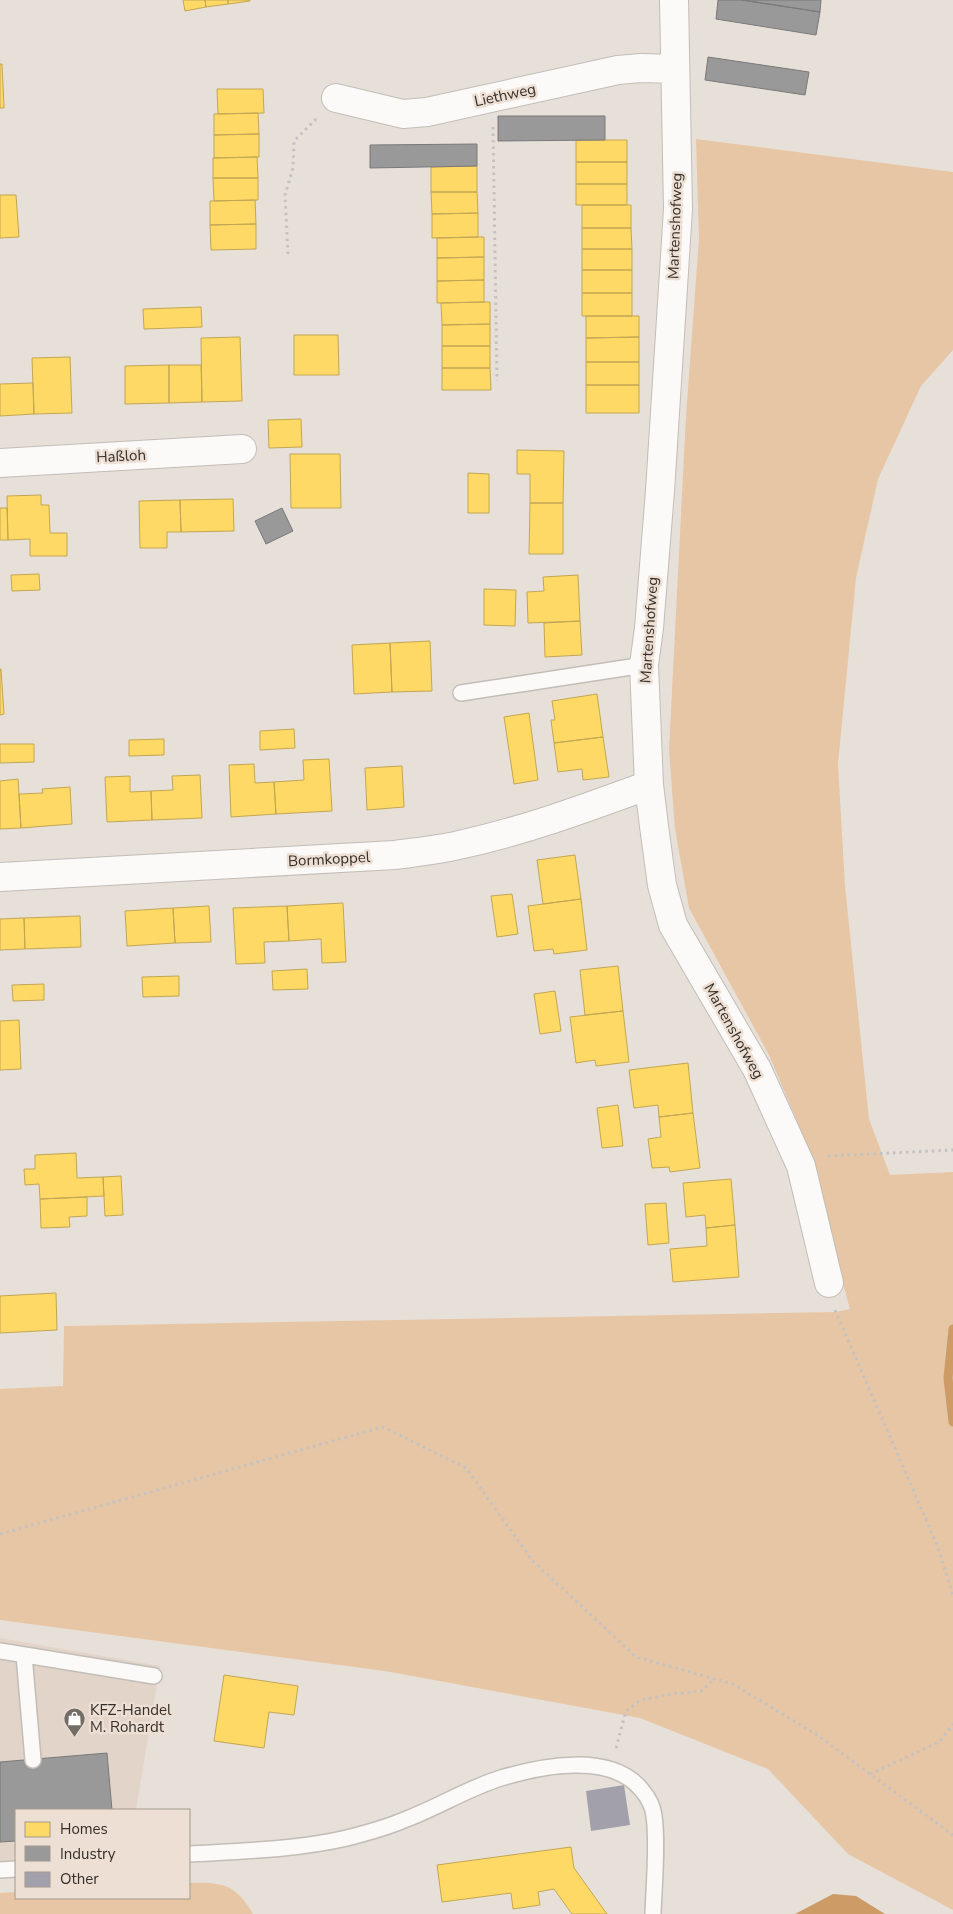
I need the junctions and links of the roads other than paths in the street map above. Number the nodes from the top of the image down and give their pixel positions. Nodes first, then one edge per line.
1 (674, 0) edge
2 (675, 69) junction
3 (336, 98) road end
4 (242, 449) dead end
5 (0, 463) edge
6 (644, 665) junction
7 (461, 693) dead end
8 (649, 785) junction
9 (0, 878) edge
10 (829, 1283) road end
11 (0, 1651) edge
12 (24, 1655) junction
13 (154, 1676) dead end
14 (33, 1760) dead end
15 (190, 1854) edge
16 (15, 1869) edge
17 (0, 1870) edge
18 (653, 1914) edge

1 - 2 street, Martenshofweg
2 - 3 street, Liethweg
2 - 6 street, Martenshofweg
4 - 5 street, Haßloh
6 - 7 lane
6 - 8 street, Martenshofweg
8 - 9 street, Bormkoppel
8 - 10 street, Martenshofweg
11 - 12 lane
12 - 13 lane
12 - 14 lane
15 - 18 lane
16 - 17 lane

